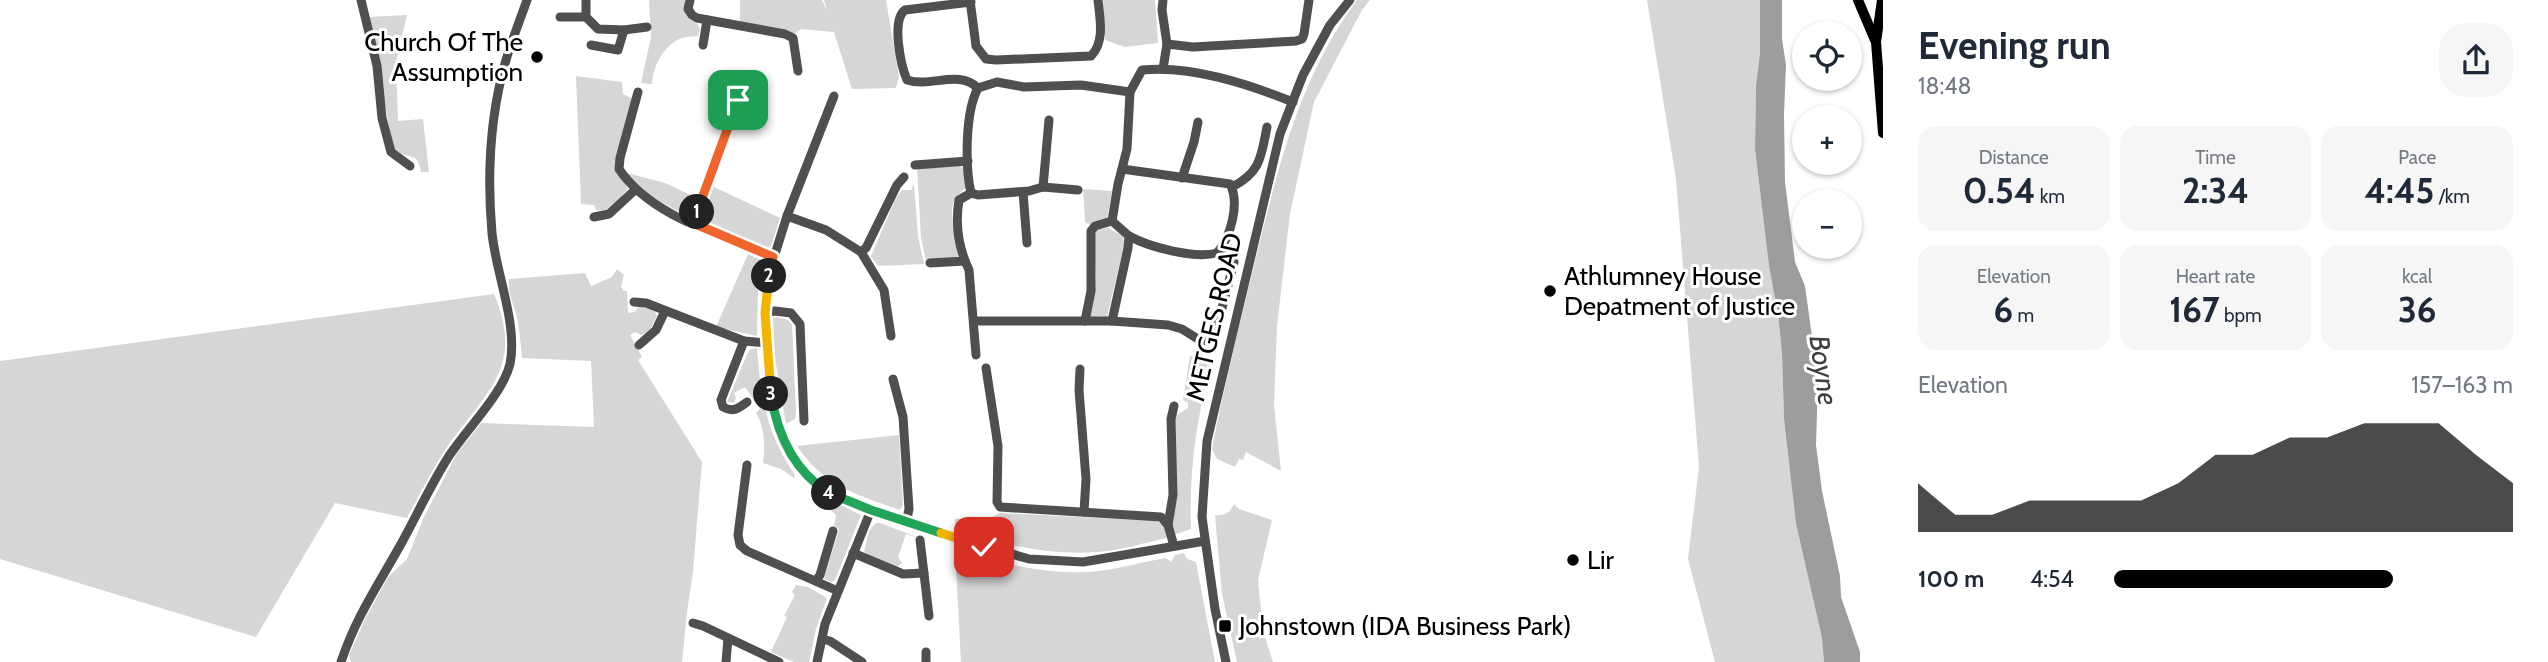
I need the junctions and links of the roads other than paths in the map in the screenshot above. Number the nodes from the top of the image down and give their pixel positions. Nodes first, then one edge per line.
1 (361, 0) edge
2 (527, 0) edge
3 (586, 0) edge
4 (690, 0) edge
5 (1098, 0) edge
6 (1163, 0) edge
7 (1309, 0) edge
8 (1350, 0) edge
9 (1858, 0) edge
10 (1882, 0) edge
11 (970, 1) edge
12 (560, 16) dead end
13 (586, 17) junction
14 (707, 20) junction
15 (647, 27) dead end
16 (624, 30) junction
17 (1876, 42) junction
18 (1167, 44) junction
19 (591, 45) dead end
20 (703, 45) dead end
21 (1163, 69) junction
22 (798, 71) dead end
23 (978, 88) junction
24 (638, 92) dead end
25 (1130, 92) junction
26 (834, 96) dead end
27 (738, 100) dead end
28 (1293, 102) junction
29 (1049, 120) dead end
30 (1198, 122) dead end
31 (1267, 127) dead end
32 (1883, 133) edge
33 (968, 161) junction
34 (915, 164) dead end
35 (410, 166) dead end
36 (1122, 169) junction
37 (904, 177) dead end
38 (1182, 178) junction
39 (1043, 187) junction
40 (1232, 187) junction
41 (635, 190) junction
42 (1079, 190) dead end
43 (1023, 192) junction
44 (971, 193) junction
45 (787, 216) junction
46 (594, 217) dead end
47 (1112, 221) junction
48 (693, 223) junction
49 (1129, 236) junction
50 (1027, 243) dead end
51 (1222, 247) junction
52 (861, 252) junction
53 (773, 257) junction
54 (965, 261) junction
55 (930, 263) dead end
56 (634, 302) dead end
57 (665, 311) junction
58 (765, 313) junction
59 (975, 321) junction
60 (1085, 321) junction
61 (1112, 321) junction
62 (891, 337) dead end
63 (744, 341) junction
64 (766, 343) junction
65 (639, 345) dead end
66 (976, 355) dead end
67 (986, 368) dead end
68 (1080, 369) dead end
69 (893, 379) dead end
70 (747, 402) dead end
71 (1174, 406) dead end
72 (804, 421) dead end
73 (747, 464) dead end
74 (871, 510) junction
75 (1084, 512) junction
76 (906, 523) junction
77 (1168, 525) junction
78 (833, 531) dead end
79 (920, 540) dead end
80 (1205, 541) junction
81 (1174, 546) junction
82 (853, 553) junction
83 (924, 573) junction
84 (816, 581) junction
85 (838, 591) junction
86 (929, 616) dead end
87 (693, 623) dead end
88 (728, 638) junction
89 (822, 639) junction
90 (341, 662) edge
91 (726, 662) edge
92 (779, 662) edge
93 (817, 662) edge
94 (862, 662) edge
95 (1226, 662) edge

1 - 35 street
2 - 90 street
3 - 13 street
4 - 14 street
5 - 11 street
6 - 18 street
7 - 18 street
8 - 28 street, METGES ROAD
9 - 17 main road
10 - 17 main road
11 - 23 street
12 - 13 street
13 - 16 street
14 - 20 street
14 - 22 street
15 - 16 street
16 - 19 street
17 - 32 main road
18 - 21 street
21 - 25 street
21 - 28 street
23 - 25 street
23 - 33 street
24 - 41 street
25 - 36 street
26 - 45 street
27 - 48 street
28 - 80 street, METGES ROAD
29 - 39 street
30 - 38 street
31 - 40 street
33 - 34 street
33 - 44 street
36 - 38 street
36 - 47 street
37 - 52 street
38 - 40 street
39 - 42 street
39 - 43 street
40 - 51 street
41 - 46 street
41 - 48 street
43 - 44 street
43 - 50 street
44 - 54 street
45 - 52 street
45 - 53 street
47 - 49 street
47 - 60 street
48 - 53 street
49 - 51 street
49 - 61 street
51 - 61 street
52 - 62 street
53 - 58 street
54 - 55 street
54 - 59 street
56 - 57 street
57 - 63 street
57 - 65 street
58 - 64 street
58 - 72 street
59 - 60 street
59 - 66 street
60 - 61 street
63 - 64 street
63 - 70 street
64 - 74 street
67 - 75 street
68 - 75 street
69 - 76 street
71 - 77 street
73 - 84 street
74 - 76 street
74 - 82 street
75 - 77 street
76 - 81 street
77 - 81 street
78 - 84 street
79 - 83 street
80 - 81 street
80 - 95 street, METGES ROAD
82 - 83 street
82 - 85 street
83 - 86 street
84 - 85 street
85 - 89 street
87 - 88 street
88 - 91 street
88 - 92 street
89 - 93 street
89 - 94 street

